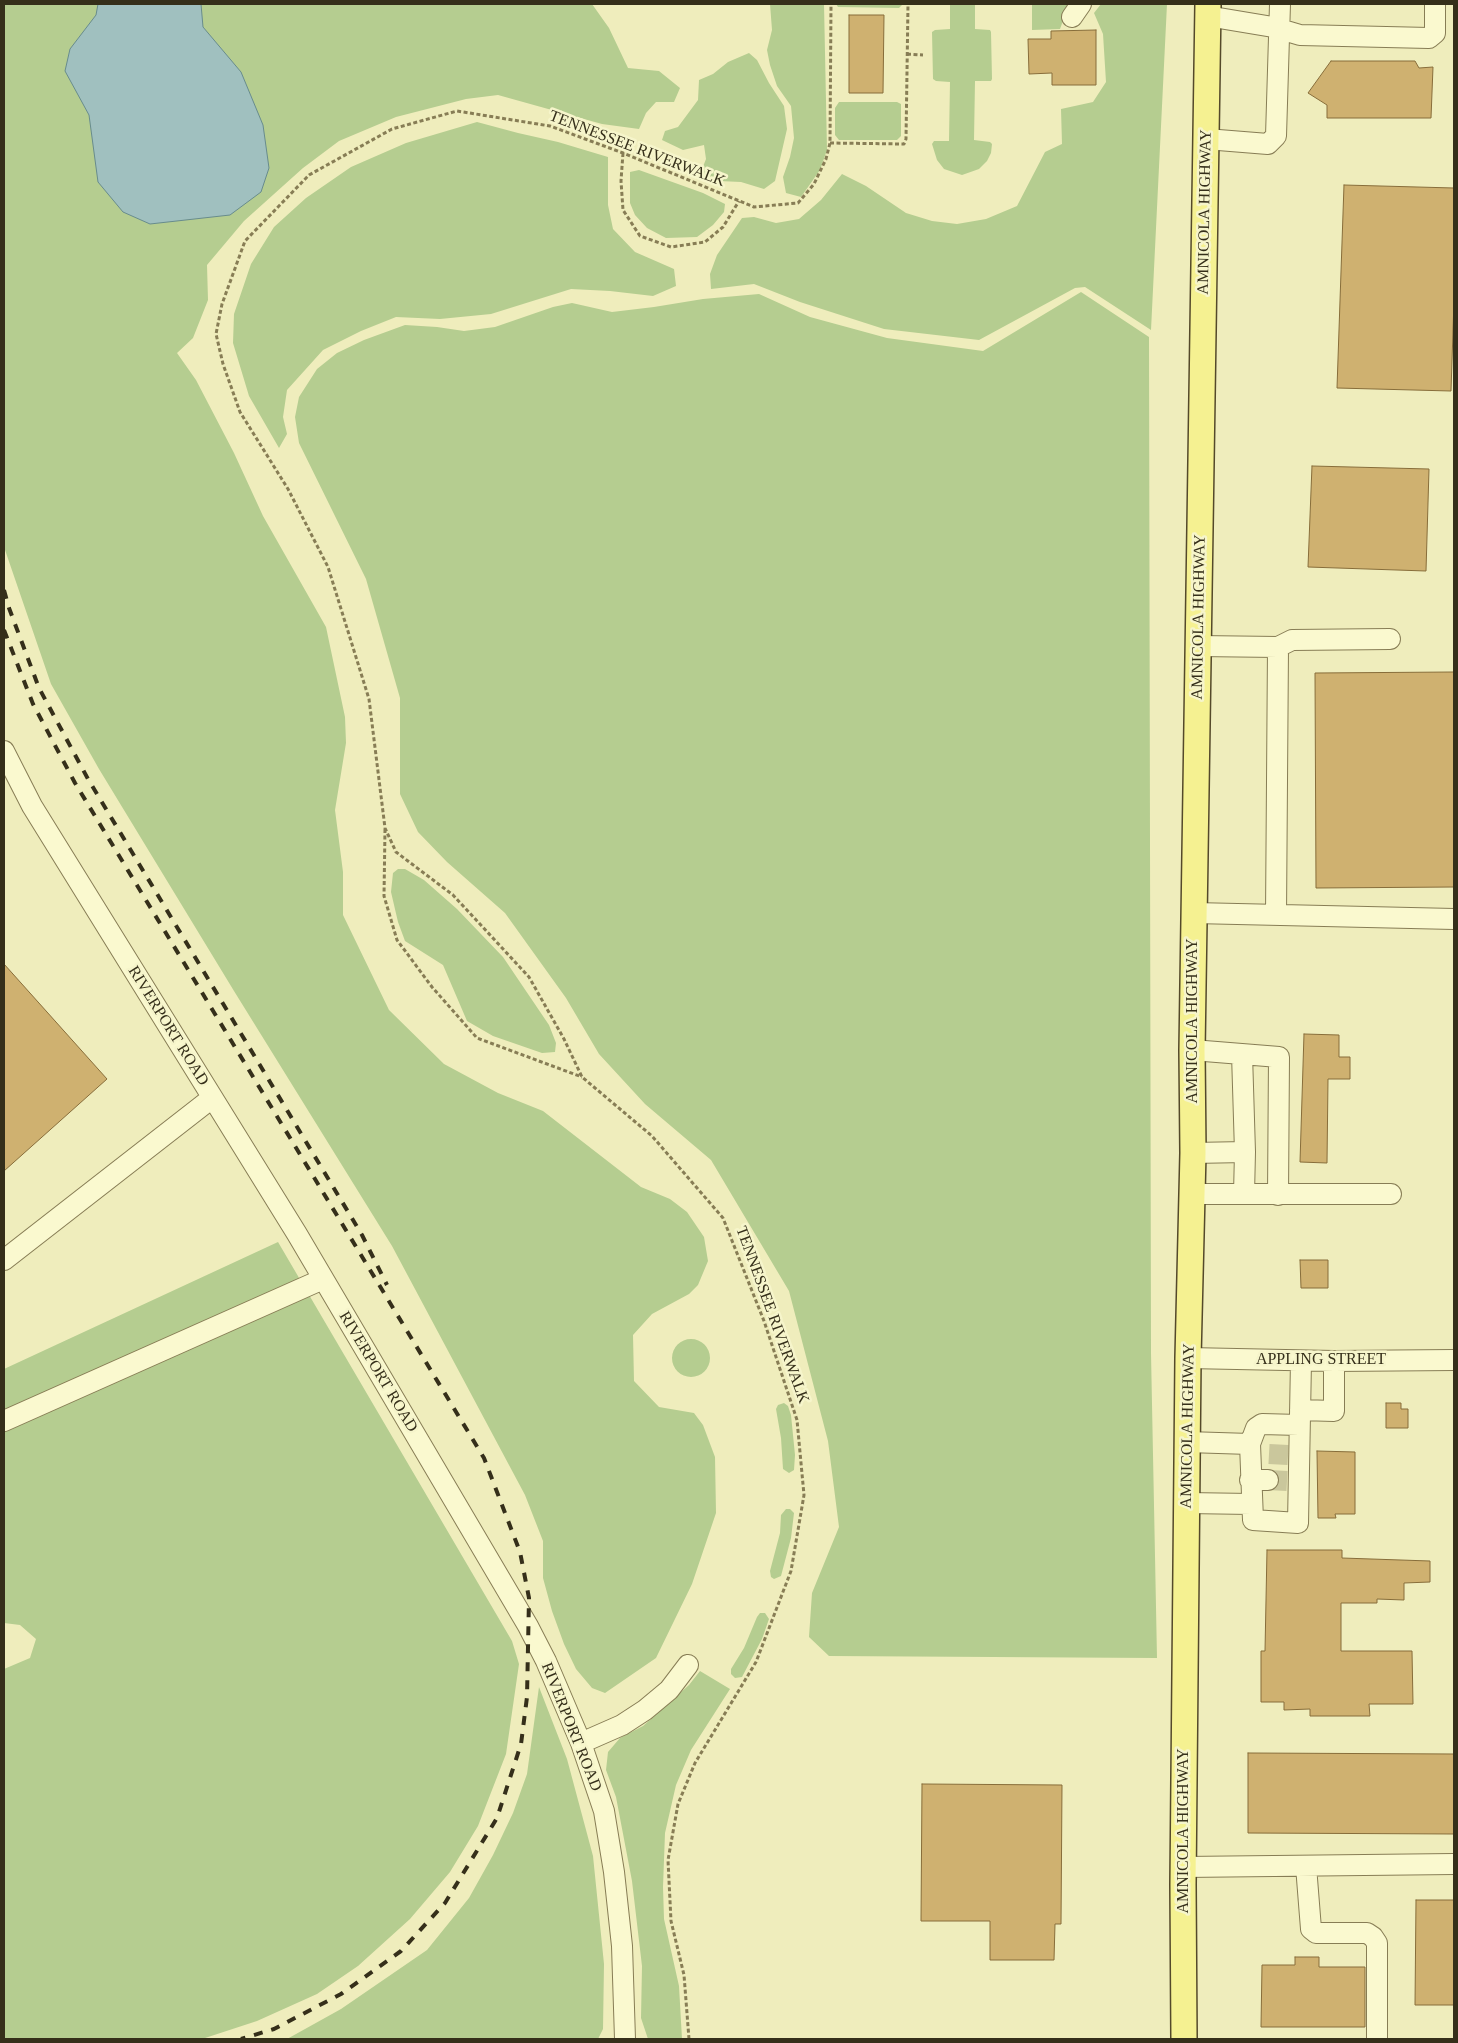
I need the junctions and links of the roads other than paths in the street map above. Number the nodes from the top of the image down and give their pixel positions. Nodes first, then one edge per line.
1 (1280, 4) edge
2 (1435, 4) edge
3 (1208, 10) edge
4 (1280, 29) junction
5 (1206, 139) junction
6 (1390, 639) dead end
7 (1198, 646) junction
8 (1278, 647) junction
9 (4, 751) edge
10 (1194, 913) junction
11 (1276, 915) junction
12 (1454, 919) edge
13 (1192, 1050) junction
14 (1242, 1054) junction
15 (212, 1098) junction
16 (1245, 1152) junction
17 (1193, 1153) junction
18 (1191, 1194) junction
19 (1244, 1194) junction
20 (1391, 1194) dead end
21 (1278, 1195) junction
22 (4, 1260) edge
23 (323, 1278) junction
24 (1188, 1358) junction
25 (1301, 1360) junction
26 (1454, 1360) edge
27 (1334, 1361) junction
28 (1300, 1418) junction
29 (4, 1421) edge
30 (1187, 1442) junction
31 (1271, 1452) junction
32 (1276, 1480) junction
33 (1187, 1503) junction
34 (1251, 1504) junction
35 (688, 1665) dead end
36 (581, 1743) junction
37 (1454, 1864) edge
38 (1306, 1866) junction
39 (1184, 1868) junction
40 (625, 2039) edge
41 (1184, 2039) edge
42 (1377, 2039) edge

1 - 4 street
2 - 4 street
3 - 4 street
3 - 5 main road, AMNICOLA HIGHWAY
4 - 5 street
5 - 7 main road, AMNICOLA HIGHWAY
6 - 8 street
7 - 8 street
7 - 10 main road, AMNICOLA HIGHWAY
8 - 11 street
9 - 15 street, RIVERPORT ROAD
10 - 11 street
10 - 13 main road, AMNICOLA HIGHWAY
11 - 12 street
13 - 14 street
13 - 17 main road, AMNICOLA HIGHWAY
14 - 16 street
14 - 21 street
15 - 22 street
15 - 23 street, RIVERPORT ROAD
16 - 17 street
16 - 19 street
17 - 18 main road, AMNICOLA HIGHWAY
18 - 19 street
18 - 24 main road, AMNICOLA HIGHWAY
19 - 21 street
20 - 21 street
23 - 29 street
23 - 36 street, RIVERPORT ROAD
24 - 25 street, APPLING STREET
24 - 30 main road, AMNICOLA HIGHWAY
25 - 27 street, APPLING STREET
25 - 28 street
26 - 27 street, APPLING STREET
27 - 28 street
28 - 31 street
28 - 31 street
30 - 31 street
30 - 33 main road, AMNICOLA HIGHWAY
31 - 32 street
31 - 32 street
32 - 34 street
32 - 34 street
33 - 34 street
33 - 39 main road, AMNICOLA HIGHWAY
35 - 36 street
36 - 40 street, RIVERPORT ROAD
37 - 38 street
38 - 39 street
38 - 42 street
39 - 41 main road, AMNICOLA HIGHWAY

